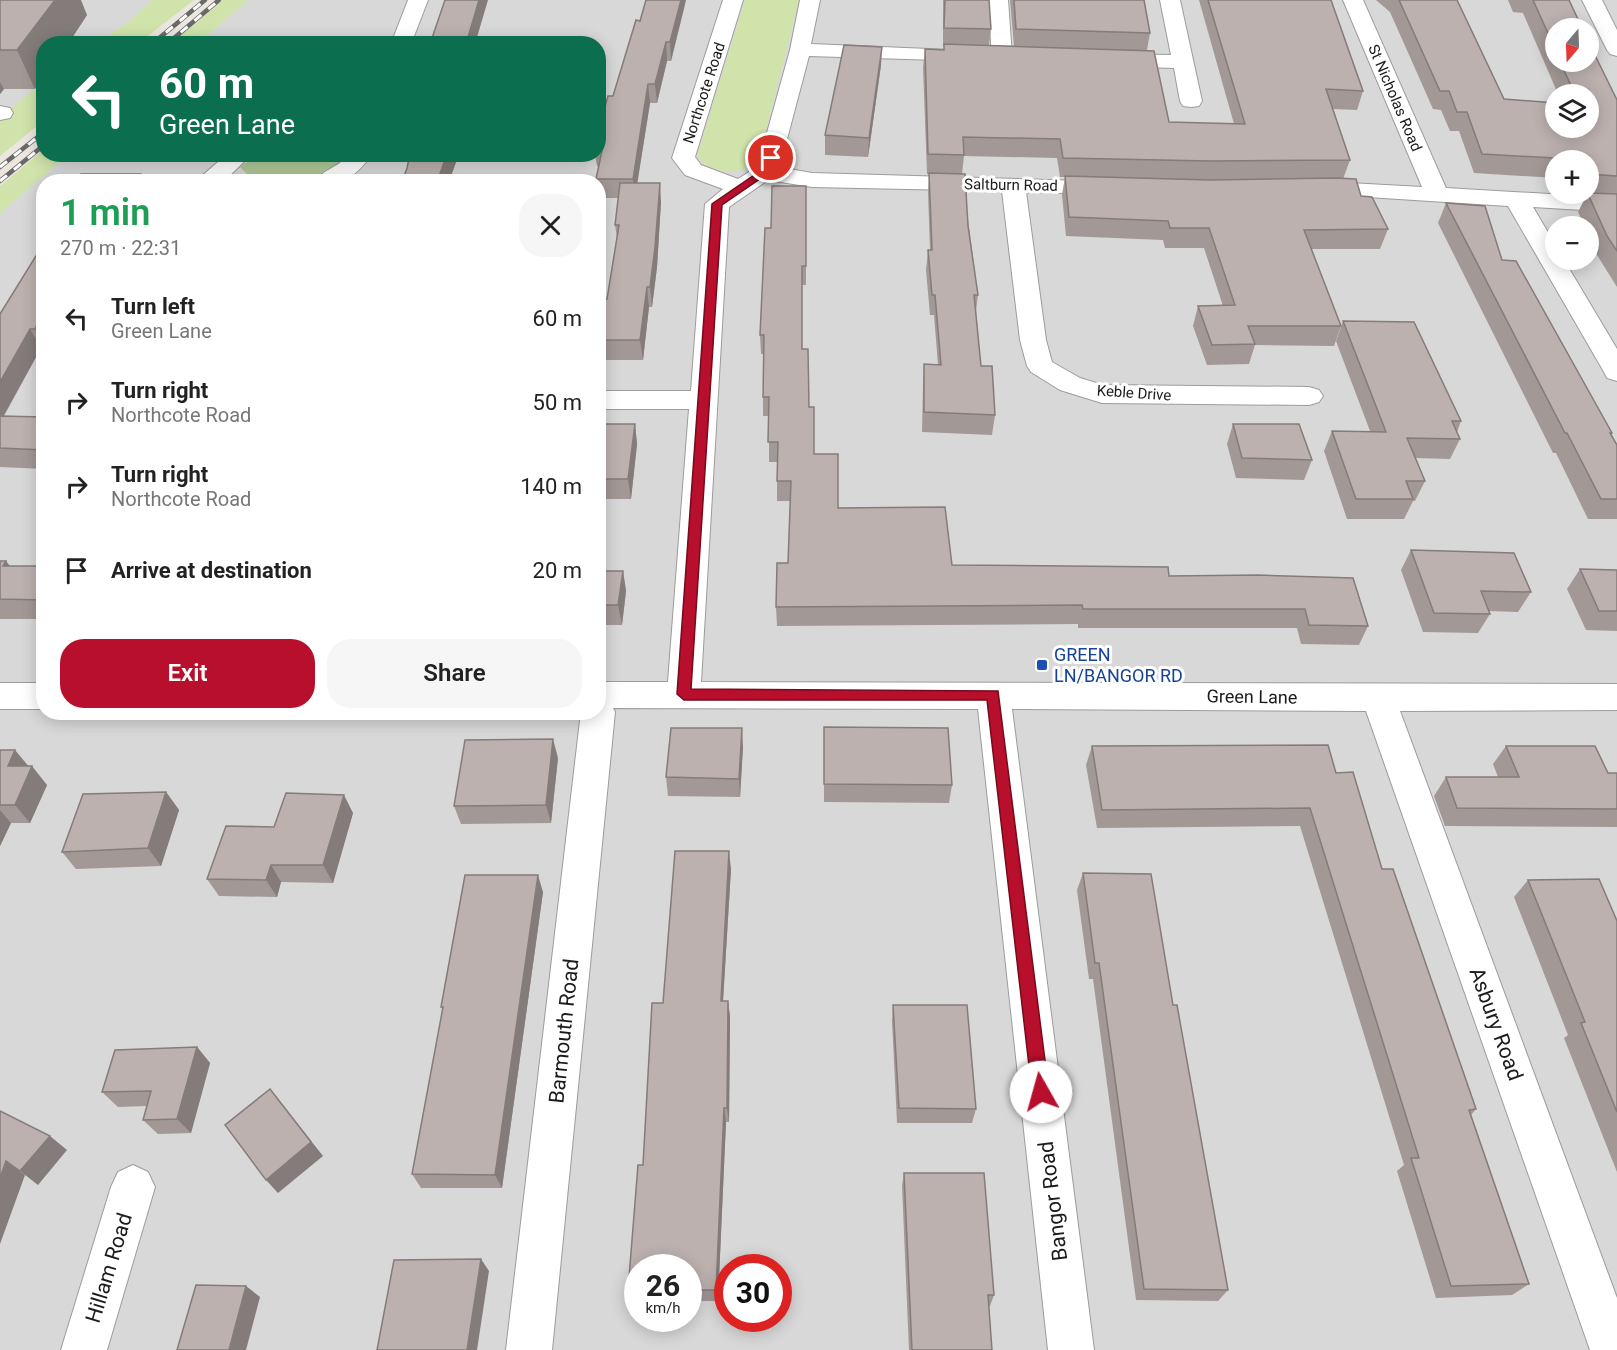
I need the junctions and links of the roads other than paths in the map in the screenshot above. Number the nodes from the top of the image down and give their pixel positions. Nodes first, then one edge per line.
1 (418, 0) edge
2 (733, 0) edge
3 (810, 0) edge
4 (998, 0) edge
5 (1170, 0) edge
6 (1353, 0) edge
7 (1592, 0) edge
8 (404, 36) edge
9 (800, 50) junction
10 (1617, 50) edge
11 (1002, 56) junction
12 (1024, 57) edge
13 (1092, 59) edge
14 (1183, 62) junction
15 (1191, 101) dead end
16 (232, 162) edge
17 (354, 162) edge
18 (764, 172) junction
19 (220, 174) edge
20 (339, 174) edge
21 (1013, 184) junction
22 (741, 188) junction
23 (1126, 188) edge
24 (1296, 188) edge
25 (1437, 195) junction
26 (1516, 199) junction
27 (1617, 205) edge
28 (1617, 372) edge
29 (1309, 396) dead end
30 (606, 400) edge
31 (703, 400) junction
32 (684, 694) junction
33 (993, 694) junction
34 (0, 696) edge
35 (36, 696) edge
36 (1617, 697) edge
37 (1379, 699) junction
38 (606, 701) edge
39 (597, 720) edge
40 (133, 1187) dead end
41 (84, 1350) edge
42 (529, 1350) edge
43 (1071, 1350) edge
44 (1612, 1350) edge

1 - 8 street
2 - 22 street, Northcote Road
3 - 9 street
4 - 11 street
5 - 14 street
6 - 25 street, St Nicholas Road
7 - 10 street
9 - 11 street
9 - 18 street
11 - 12 street
13 - 14 street
14 - 15 street
16 - 19 street
17 - 20 street
18 - 21 street, Saltburn Road
18 - 22 street
21 - 23 street, Saltburn Road
21 - 29 street, Keble Drive
22 - 31 street
24 - 25 street
25 - 26 street
26 - 27 street
26 - 28 street
30 - 31 street
31 - 32 street
32 - 33 street, Green Lane
32 - 38 street, Green Lane
33 - 37 street, Green Lane
33 - 43 street, Bangor Road
34 - 35 street
36 - 37 street, Green Lane
37 - 44 street, Asbury Road
39 - 42 street, Barmouth Road
40 - 41 street, Hillam Road

